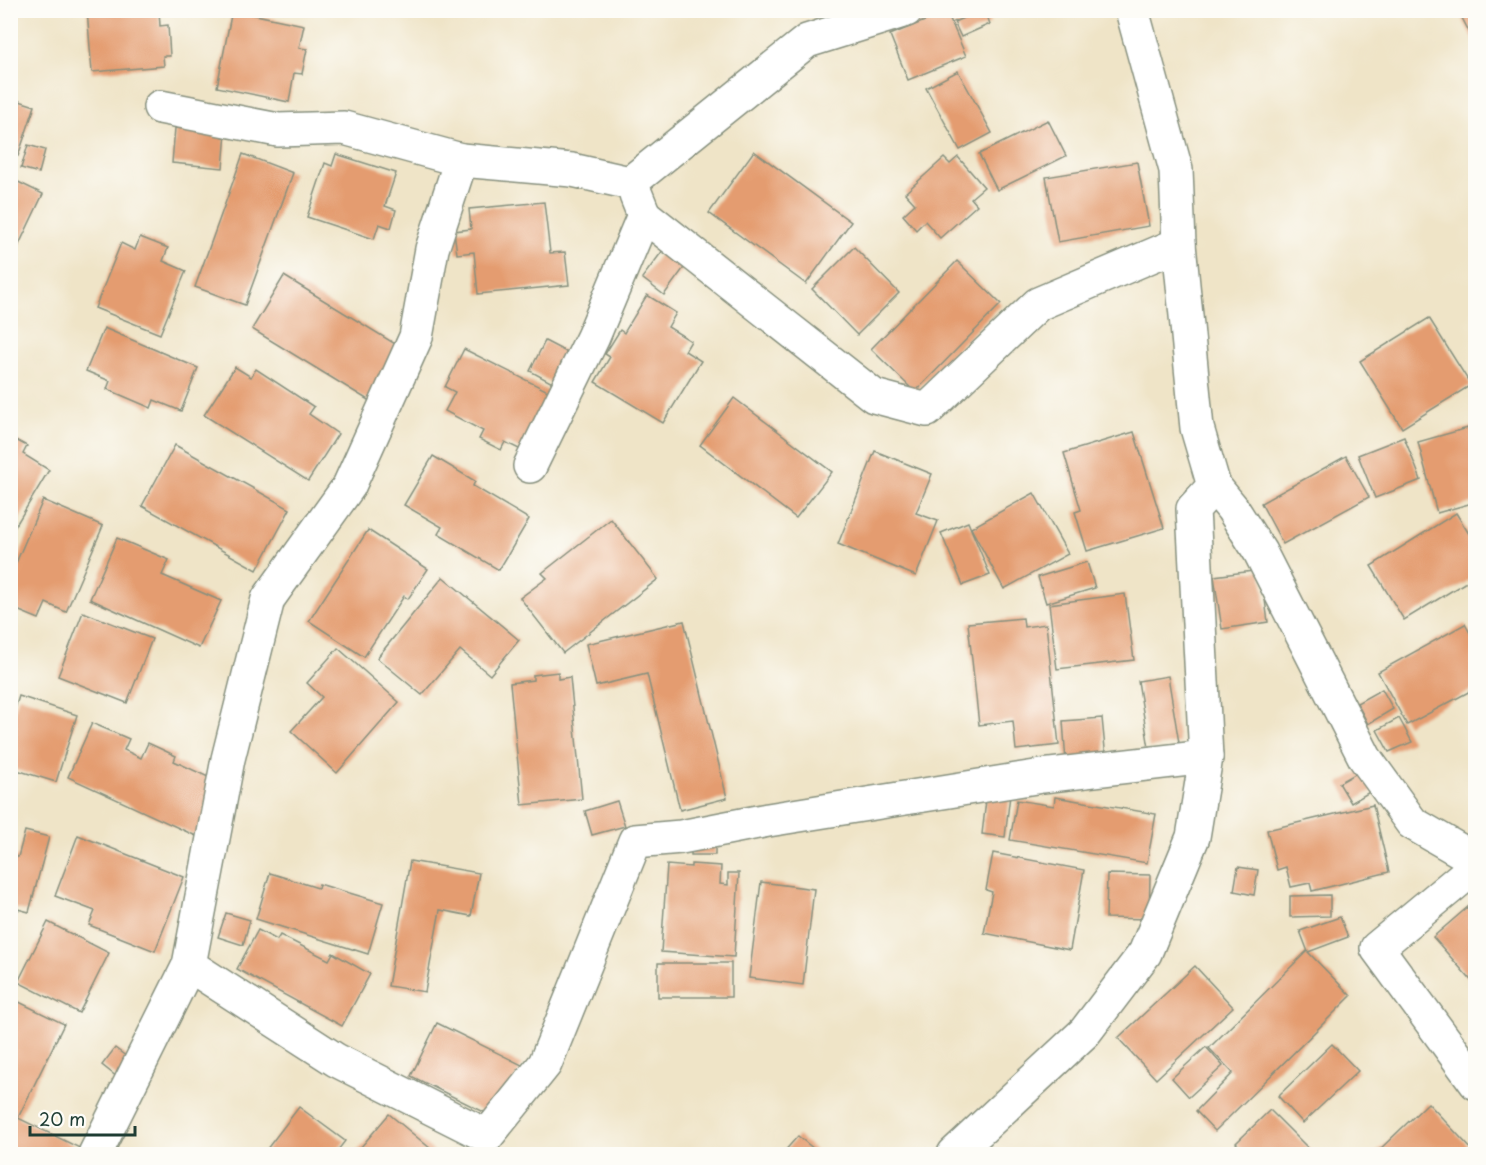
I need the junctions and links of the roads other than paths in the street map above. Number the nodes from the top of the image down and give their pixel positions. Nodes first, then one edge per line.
1 (906, 10) edge
2 (1132, 10) edge
3 (160, 107) dead end
4 (460, 160) junction
5 (630, 183) junction
6 (644, 215) junction
7 (1179, 244) junction
8 (530, 466) dead end
9 (1214, 486) junction
10 (1206, 757) junction
11 (1476, 860) edge
12 (1476, 866) edge
13 (189, 965) junction
14 (1476, 1083) edge
15 (95, 1155) edge
16 (954, 1155) edge

1 - 5 street
2 - 7 street
3 - 4 street
4 - 5 street
4 - 13 street
5 - 6 street
6 - 7 street
6 - 8 street
7 - 9 street
9 - 10 street
9 - 11 street
10 - 13 street
10 - 16 street
12 - 14 street
13 - 15 street

